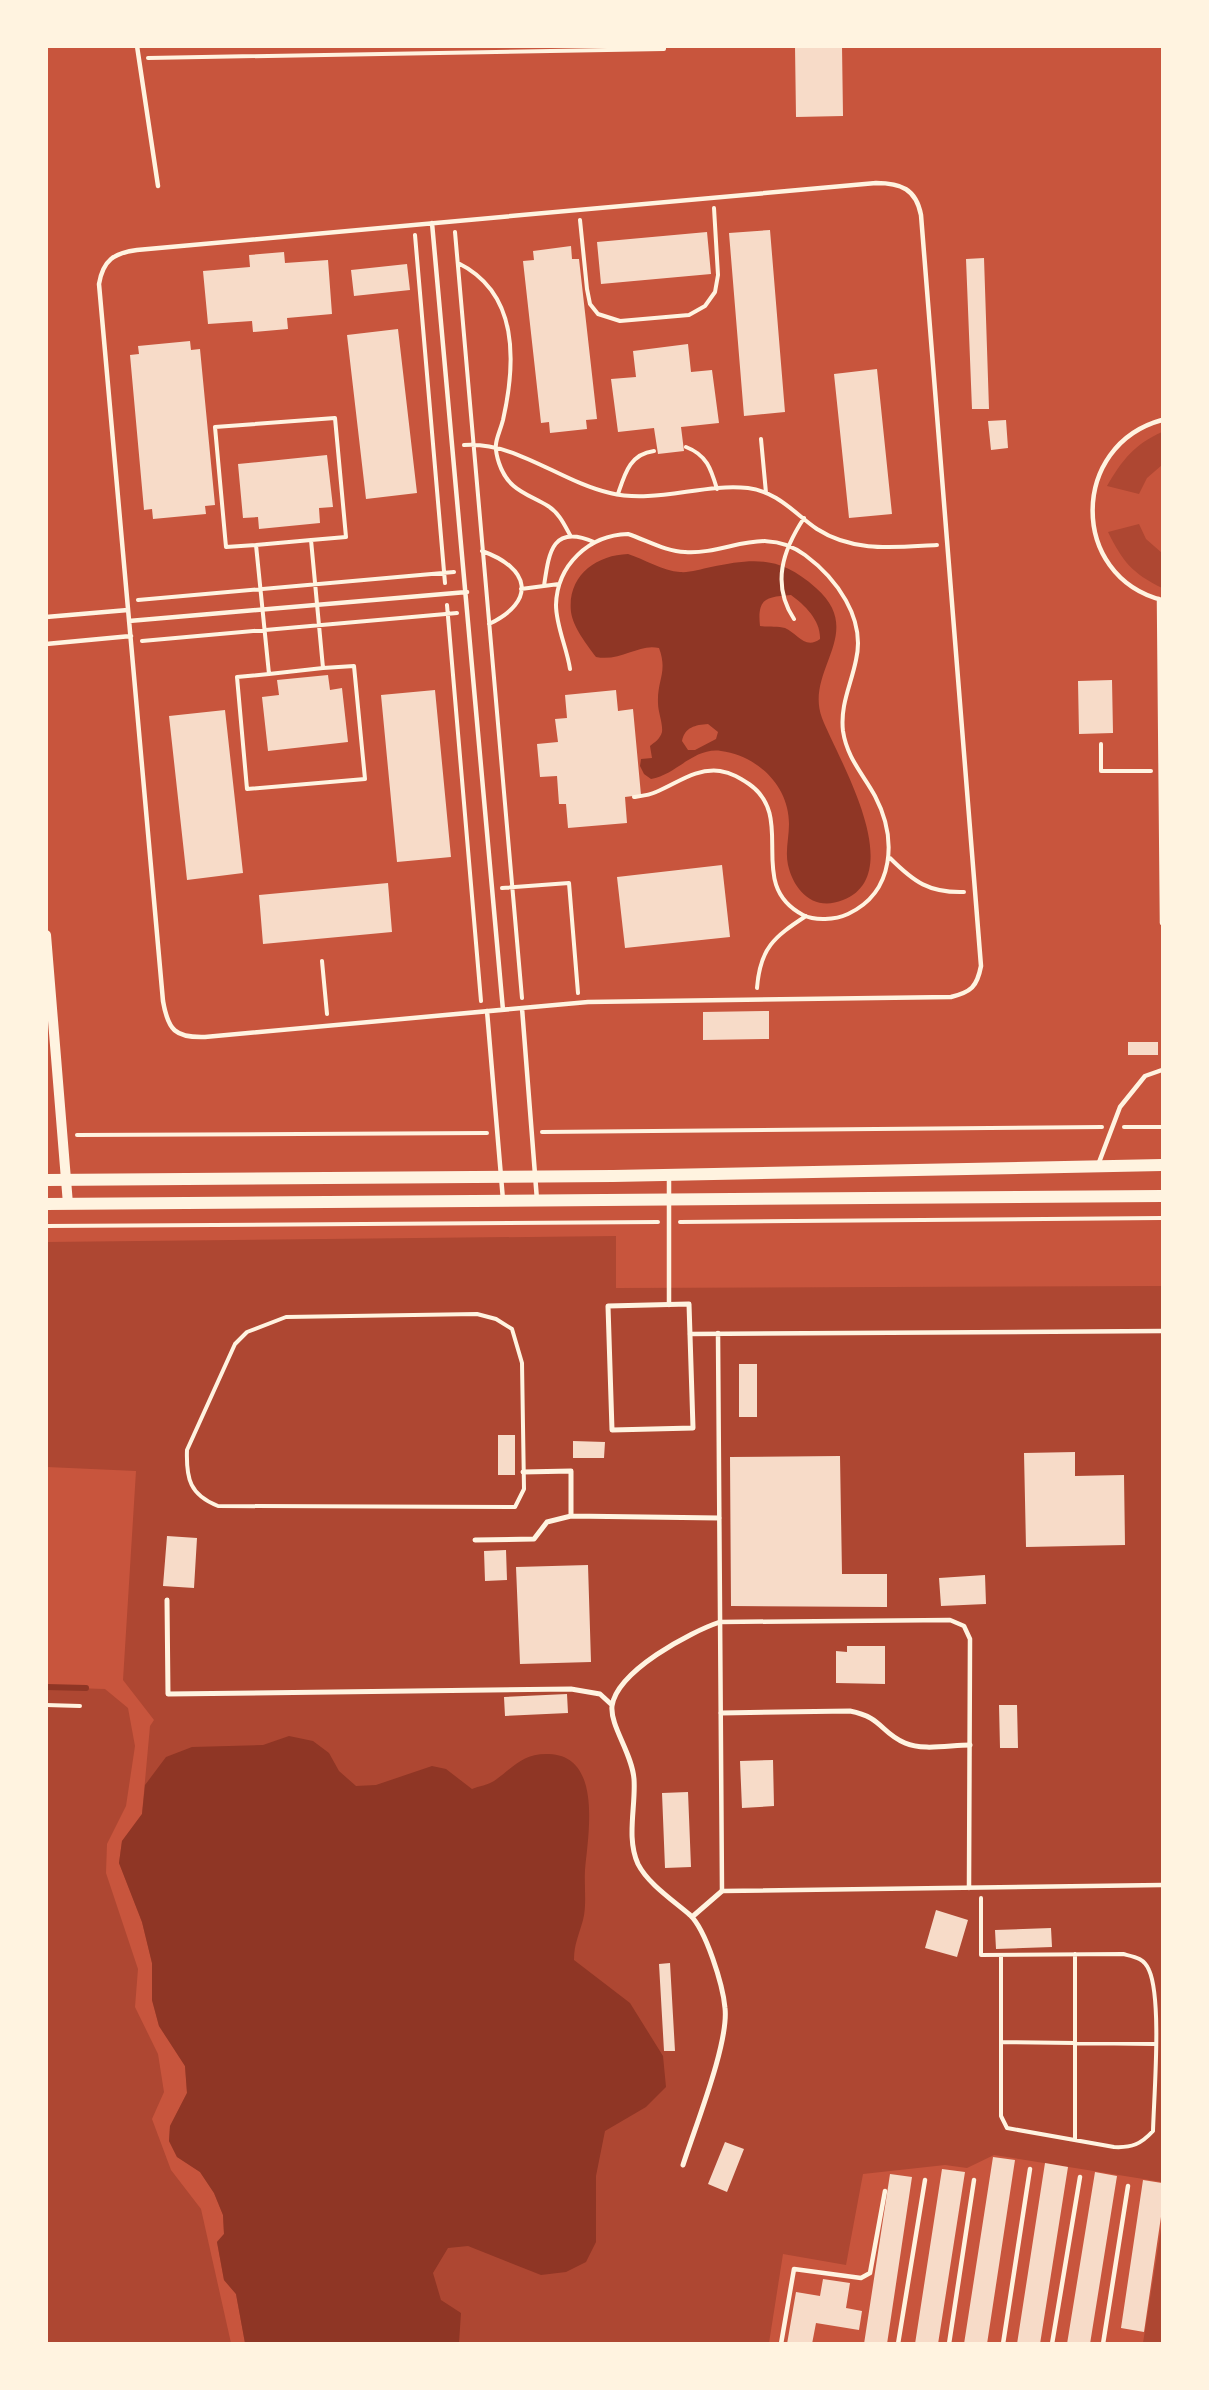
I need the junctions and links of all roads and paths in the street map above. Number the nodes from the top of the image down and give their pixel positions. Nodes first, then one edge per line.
1 (137, 46) edge
2 (443, 46) edge
3 (664, 46) edge
4 (443, 53) junction
5 (139, 58) junction
6 (158, 186) dead end
7 (713, 198) junction
8 (580, 210) junction
9 (454, 221) junction
10 (432, 223) junction
11 (414, 225) junction
12 (458, 263) junction
13 (1162, 420) edge
14 (761, 439) dead end
15 (473, 444) junction
16 (453, 445) junction
17 (494, 445) junction
18 (686, 447) dead end
19 (654, 451) dead end
20 (717, 489) junction
21 (766, 493) junction
22 (618, 494) junction
23 (804, 518) junction
24 (570, 535) junction
25 (311, 540) dead end
26 (594, 542) junction
27 (787, 544) junction
28 (947, 544) junction
29 (256, 545) dead end
30 (482, 551) junction
31 (484, 569) junction
32 (465, 571) junction
33 (444, 573) junction
34 (559, 584) junction
35 (544, 586) junction
36 (521, 589) junction
37 (467, 592) junction
38 (446, 594) junction
39 (1161, 599) edge
40 (127, 601) junction
41 (128, 610) junction
42 (488, 610) junction
43 (468, 611) junction
44 (447, 614) junction
45 (46, 616) edge
46 (794, 619) dead end
47 (129, 621) junction
48 (489, 624) junction
49 (131, 639) junction
50 (46, 644) edge
51 (323, 668) dead end
52 (570, 669) dead end
53 (269, 674) dead end
54 (1101, 744) dead end
55 (1161, 771) junction
56 (634, 797) dead end
57 (889, 858) junction
58 (513, 887) junction
59 (492, 889) junction
60 (974, 892) junction
61 (806, 916) junction
62 (1162, 923) edge
63 (46, 935) edge
64 (322, 961) dead end
65 (756, 999) junction
66 (579, 1003) junction
67 (522, 1008) junction
68 (503, 1010) junction
69 (485, 1011) junction
70 (328, 1026) junction
71 (1162, 1070) edge
72 (1113, 1127) junction
73 (1162, 1127) edge
74 (531, 1132) junction
75 (497, 1133) junction
76 (63, 1136) junction
77 (1162, 1165) edge
78 (1097, 1166) junction
79 (669, 1175) junction
80 (501, 1177) junction
81 (534, 1177) junction
82 (46, 1180) edge
83 (66, 1180) junction
84 (1162, 1196) edge
85 (669, 1199) junction
86 (503, 1201) junction
87 (537, 1201) junction
88 (46, 1204) edge
89 (68, 1204) junction
90 (1162, 1218) edge
91 (669, 1222) junction
92 (46, 1226) edge
93 (669, 1305) junction
94 (1162, 1330) edge
95 (718, 1333) junction
96 (690, 1334) junction
97 (523, 1472) junction
98 (571, 1516) junction
99 (719, 1518) junction
100 (475, 1540) dead end
101 (167, 1600) dead end
102 (720, 1623) junction
103 (612, 1705) junction
104 (46, 1706) edge
105 (80, 1706) dead end
106 (721, 1713) junction
107 (970, 1745) junction
108 (1162, 1885) edge
109 (969, 1888) junction
110 (981, 1888) junction
111 (722, 1892) junction
112 (692, 1917) junction
113 (1075, 1954) junction
114 (1001, 1955) junction
115 (1001, 2042) junction
116 (1075, 2043) junction
117 (1154, 2044) junction
118 (1075, 2140) junction
119 (683, 2165) dead end
120 (1030, 2169) dead end
121 (1080, 2177) dead end
122 (925, 2180) dead end
123 (974, 2180) dead end
124 (1128, 2186) dead end
125 (885, 2191) dead end
126 (782, 2343) edge
127 (898, 2343) edge
128 (949, 2343) edge
129 (1004, 2343) edge
130 (1052, 2343) edge
131 (1103, 2343) edge

1 - 5 lane
2 - 4 path
3 - 4 path
4 - 5 path
5 - 6 lane
7 - 8 lane
7 - 8 path
7 - 28 lane
8 - 9 lane
9 - 10 lane
9 - 12 path
10 - 11 lane
10 - 16 lane
11 - 33 path
11 - 40 lane
12 - 15 path
12 - 17 path
13 - 39 lane
14 - 21 path
15 - 16 path
15 - 17 path
15 - 30 path
16 - 32 lane
17 - 22 path
17 - 24 path
18 - 20 path
19 - 22 path
20 - 21 path
20 - 22 path
21 - 23 path
23 - 27 path
23 - 28 path
24 - 26 path
24 - 35 path
25 - 29 path
26 - 27 path
26 - 34 path
27 - 46 path
27 - 57 path
28 - 60 lane
30 - 31 path
30 - 36 path
31 - 32 path
31 - 42 path
32 - 33 path
32 - 37 lane
33 - 38 path
33 - 40 path
34 - 35 path
34 - 52 path
35 - 36 path
36 - 48 path
37 - 38 lane
37 - 43 lane
38 - 44 path
38 - 47 lane
39 - 55 lane
40 - 41 lane
41 - 45 lane
41 - 47 lane
42 - 43 path
42 - 48 path
43 - 44 path
43 - 59 lane
44 - 49 path
44 - 69 path
47 - 49 lane
48 - 58 path
49 - 50 lane
49 - 70 lane
51 - 53 path
54 - 55 path
55 - 62 lane
56 - 61 path
57 - 60 path
57 - 61 path
58 - 59 path
58 - 66 path
58 - 67 path
59 - 68 lane
60 - 65 lane
61 - 65 path
63 - 76 street
64 - 70 path
65 - 66 lane
66 - 67 lane
67 - 68 lane
67 - 74 lane
68 - 69 lane
69 - 70 lane
69 - 75 lane
71 - 72 lane
72 - 73 path
72 - 74 path
72 - 78 lane
74 - 81 lane
75 - 76 path
75 - 80 lane
76 - 83 street
77 - 78 main road
78 - 79 main road
79 - 81 main road
79 - 85 lane
80 - 81 main road
80 - 83 main road
80 - 86 lane
81 - 87 lane
82 - 83 main road
83 - 89 street
84 - 85 main road
85 - 87 main road
85 - 91 lane
86 - 87 main road
86 - 89 main road
88 - 89 main road
90 - 91 path
91 - 92 path
91 - 93 lane
93 - 96 street
93 - 96 street
94 - 95 lane
95 - 96 lane
95 - 99 lane
97 - 97 path
97 - 98 street
98 - 99 street
98 - 100 street
99 - 102 lane
101 - 103 street
102 - 103 street
102 - 106 lane
102 - 107 lane
103 - 112 street
104 - 105 path
106 - 107 street
106 - 111 lane
107 - 109 lane
108 - 110 lane
109 - 110 lane
109 - 111 lane
110 - 114 path
111 - 112 street
112 - 119 street
113 - 114 path
113 - 116 path
113 - 117 path
114 - 115 path
115 - 116 path
115 - 118 path
116 - 117 path
116 - 118 path
117 - 118 path
120 - 129 lane
121 - 130 lane
122 - 127 lane
123 - 128 lane
124 - 131 lane
125 - 126 lane

